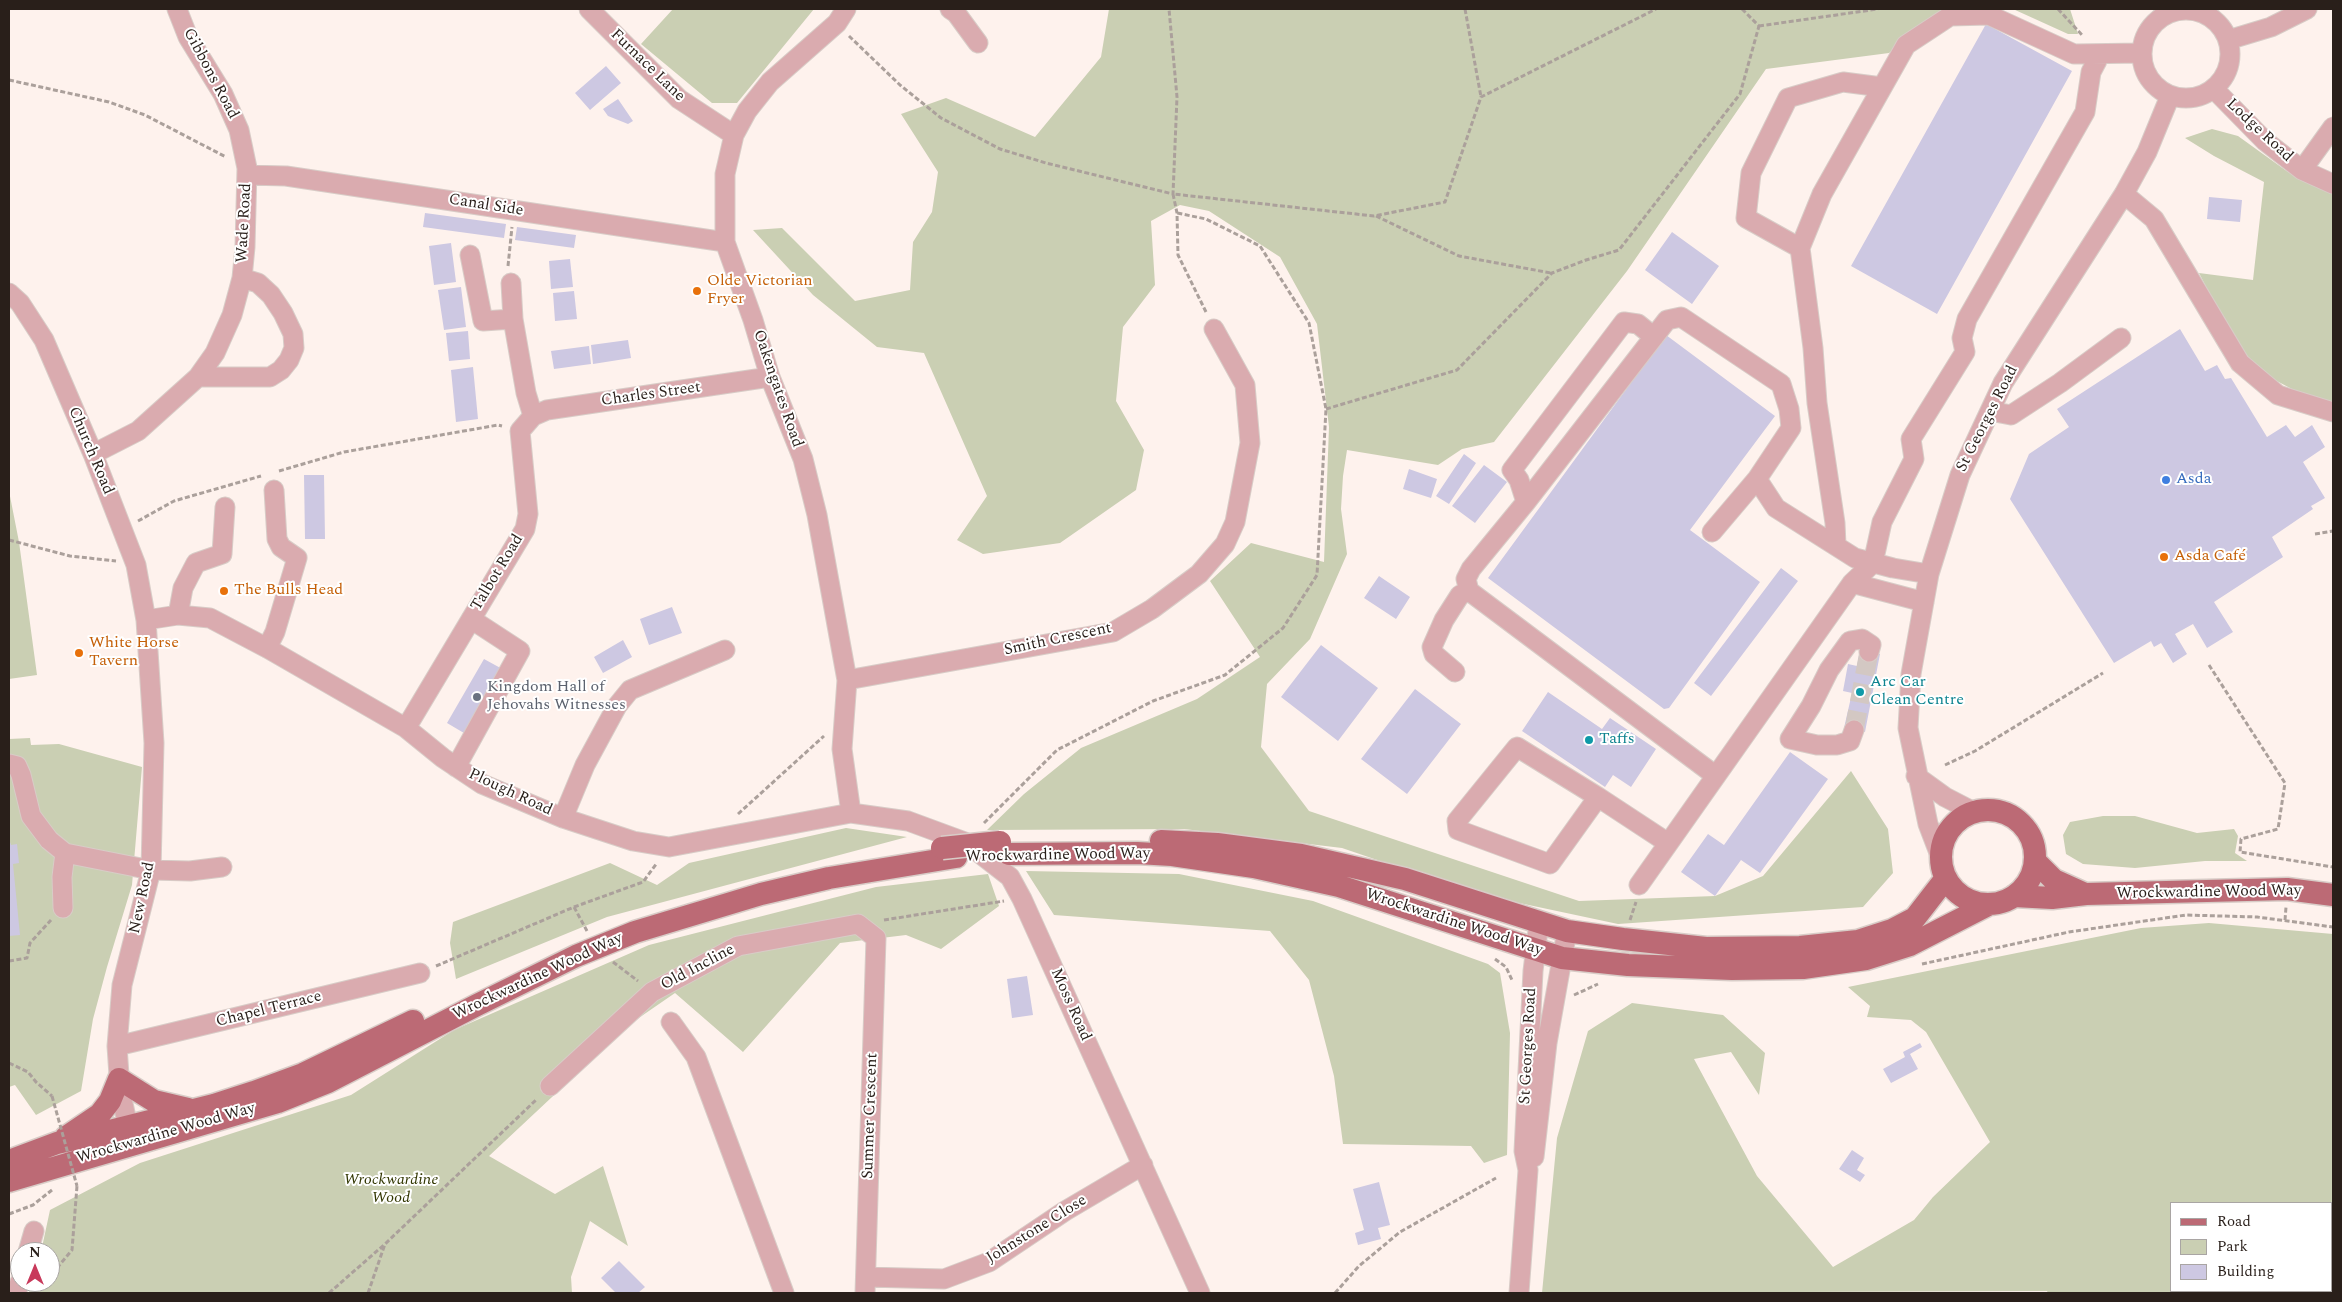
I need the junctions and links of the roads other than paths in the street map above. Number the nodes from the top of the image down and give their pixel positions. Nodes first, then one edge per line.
1 (177, 9) edge
2 (589, 9) edge
3 (950, 9) edge
4 (2185, 9) edge
5 (2306, 9) edge
6 (841, 16) edge
7 (2228, 40) junction
8 (978, 43) dead end
9 (2141, 53) junction
10 (2100, 55) junction
11 (1882, 87) junction
12 (2214, 89) junction
13 (2170, 96) junction
14 (2333, 127) edge
15 (734, 135) junction
16 (2302, 170) junction
17 (247, 171) junction
18 (2333, 184) edge
19 (2124, 194) junction
20 (725, 242) junction
21 (1800, 248) junction
22 (470, 255) dead end
23 (242, 278) junction
24 (511, 283) road end
25 (9, 294) edge
26 (514, 319) junction
27 (1214, 329) road end
28 (1654, 337) junction
29 (2120, 338) dead end
30 (198, 377) junction
31 (770, 377) junction
32 (1990, 411) junction
33 (2333, 412) edge
34 (533, 416) junction
35 (93, 454) junction
36 (1757, 479) junction
37 (271, 482) road end
38 (1526, 502) junction
39 (225, 507) dead end
40 (1712, 532) dead end
41 (1836, 545) junction
42 (1873, 563) junction
43 (1929, 574) junction
44 (1852, 582) junction
45 (1469, 591) junction
46 (1924, 602) junction
47 (178, 615) junction
48 (471, 619) junction
49 (146, 620) junction
50 (267, 648) junction
51 (725, 650) dead end
52 (1869, 652) dead end
53 (1455, 672) dead end
54 (847, 680) junction
55 (406, 728) junction
56 (1854, 730) tunnel mouth
57 (9, 764) edge
58 (456, 766) junction
59 (1716, 776) junction
60 (1916, 776) junction
61 (1598, 797) junction
62 (1974, 812) junction
63 (851, 813) junction
64 (563, 818) junction
65 (1668, 843) junction
66 (1005, 848) junction
67 (954, 849) junction
68 (65, 853) junction
69 (2035, 861) junction
70 (222, 867) dead end
71 (1943, 868) junction
72 (151, 870) junction
73 (1639, 885) road end
74 (2086, 894) junction
75 (2333, 894) edge
76 (2014, 896) junction
77 (1990, 904) junction
78 (62, 908) road end
79 (1538, 922) junction
80 (858, 924) joint
81 (1567, 930) junction
82 (593, 941) junction
83 (1534, 950) junction
84 (1562, 958) junction
85 (420, 973) road end
86 (671, 1022) dead end
87 (117, 1046) junction
88 (119, 1079) junction
89 (550, 1086) road end
90 (191, 1110) junction
91 (130, 1135) junction
92 (57, 1143) junction
93 (9, 1160) edge
94 (1143, 1165) junction
95 (1528, 1170) junction
96 (9, 1181) edge
97 (34, 1231) dead end
98 (31, 1242) edge
99 (866, 1285) edge
100 (784, 1293) edge
101 (1200, 1293) edge
102 (1519, 1293) edge

1 - 17 street, Gibbons Road
2 - 15 street, Furnace Lane
3 - 8 street
4 - 7 street
4 - 9 street
5 - 7 street
6 - 15 street, Oakengates Road
7 - 12 street
9 - 10 street
9 - 13 street
10 - 11 street
10 - 42 street
11 - 21 street
11 - 21 street
12 - 13 street
12 - 16 street, Lodge Road
13 - 19 street, St Georges Road
14 - 16 street
15 - 20 street, Oakengates Road
16 - 18 street, Lodge Road
17 - 20 street, Canal Side
17 - 23 street, Wade Road
19 - 32 street, St Georges Road
19 - 33 street
20 - 31 street, Oakengates Road
21 - 41 street
22 - 26 street
23 - 30 street, Wade Road
23 - 30 street, Wade Road
24 - 26 street
25 - 35 street, Church Road
26 - 34 street
27 - 54 street, Smith Crescent
28 - 36 street
28 - 38 street
28 - 38 street
29 - 32 street
30 - 35 street, Wade Road
31 - 34 street, Charles Street
31 - 54 street, Oakengates Road
32 - 43 street, St Georges Road
34 - 48 street, Talbot Road
35 - 49 street, Church Road
36 - 40 street
36 - 41 street
37 - 50 street
38 - 45 street
39 - 47 street
41 - 42 street
42 - 43 street
42 - 44 street
43 - 46 street, St Georges Road
44 - 46 street
44 - 59 street
45 - 53 street
45 - 59 street
46 - 60 street, St Georges Road
47 - 49 street, Plough Road
47 - 50 street, Plough Road
48 - 55 street, Talbot Road
48 - 58 street
49 - 72 street, New Road
50 - 55 street, Plough Road
51 - 64 street
52 - 56 street
54 - 63 street, Oakengates Road
55 - 58 street, Plough Road
57 - 68 street
58 - 64 street, Plough Road
59 - 65 street
60 - 62 street
60 - 71 street, St Georges Road
61 - 61 street
61 - 65 street
62 - 69 main road
62 - 71 main road
63 - 64 street, Plough Road
63 - 67 street, Moss Road
65 - 73 street
66 - 67 main road, Wrockwardine Wood Way, bridge
66 - 79 main road, Wrockwardine Wood Way
66 - 83 main road, Wrockwardine Wood Way
67 - 82 main road, Wrockwardine Wood Way
67 - 94 street, Moss Road
68 - 72 street
68 - 78 street
69 - 74 main road, Wrockwardine Wood Way
69 - 76 main road
70 - 72 street
71 - 77 main road
71 - 81 main road, Wrockwardine Wood Way
72 - 87 street, New Road
74 - 75 main road, Wrockwardine Wood Way
74 - 76 main road, Wrockwardine Wood Way
76 - 77 main road
77 - 84 main road, Wrockwardine Wood Way
79 - 81 main road, Wrockwardine Wood Way
79 - 83 street, St Georges Road
80 - 89 street, Old Incline
80 - 99 street, Summer Crescent
81 - 84 street, St Georges Road
82 - 90 main road, Wrockwardine Wood Way
82 - 91 main road, Wrockwardine Wood Way
83 - 84 main road, Wrockwardine Wood Way
83 - 95 street, St Georges Road
84 - 95 street, St Georges Road
85 - 87 street, Chapel Terrace
86 - 100 street
87 - 88 street, New Road
88 - 90 main road
88 - 91 street, New Road
88 - 92 main road
90 - 91 main road, Wrockwardine Wood Way
91 - 92 main road, Wrockwardine Wood Way
91 - 96 main road, Wrockwardine Wood Way
92 - 93 main road, Wrockwardine Wood Way
94 - 99 street, Johnstone Close
94 - 101 street, Moss Road
95 - 102 street, St Georges Road
97 - 98 street

